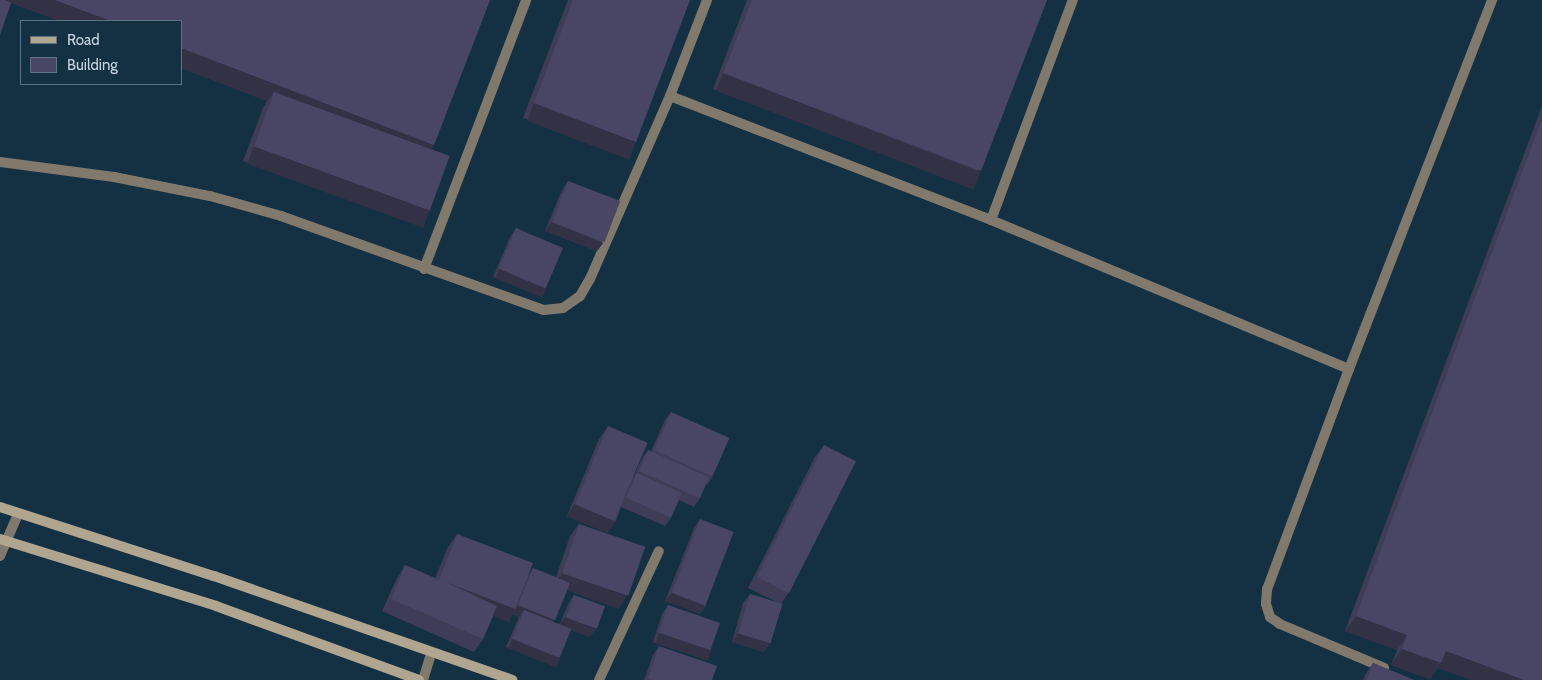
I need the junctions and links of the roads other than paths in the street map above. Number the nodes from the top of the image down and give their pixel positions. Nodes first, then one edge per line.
1 (526, 0) edge
2 (707, 0) edge
3 (1073, 0) edge
4 (1492, 0) edge
5 (670, 96) junction
6 (0, 162) edge
7 (991, 220) junction
8 (424, 269) junction
9 (1349, 369) junction
10 (0, 507) edge
11 (18, 514) junction
12 (3, 540) edge
13 (659, 551) dead end
14 (0, 556) edge
15 (430, 653) junction
16 (1395, 673) edge
17 (419, 680) edge
18 (423, 680) edge
19 (512, 680) edge
20 (599, 680) edge

1 - 8 street
2 - 5 street
3 - 7 street
4 - 9 street
5 - 7 street
5 - 8 street
6 - 8 street
7 - 9 street
9 - 16 street
10 - 11 street
11 - 12 street
11 - 15 street
12 - 14 street
12 - 17 street
13 - 20 street
15 - 18 street
15 - 19 street

